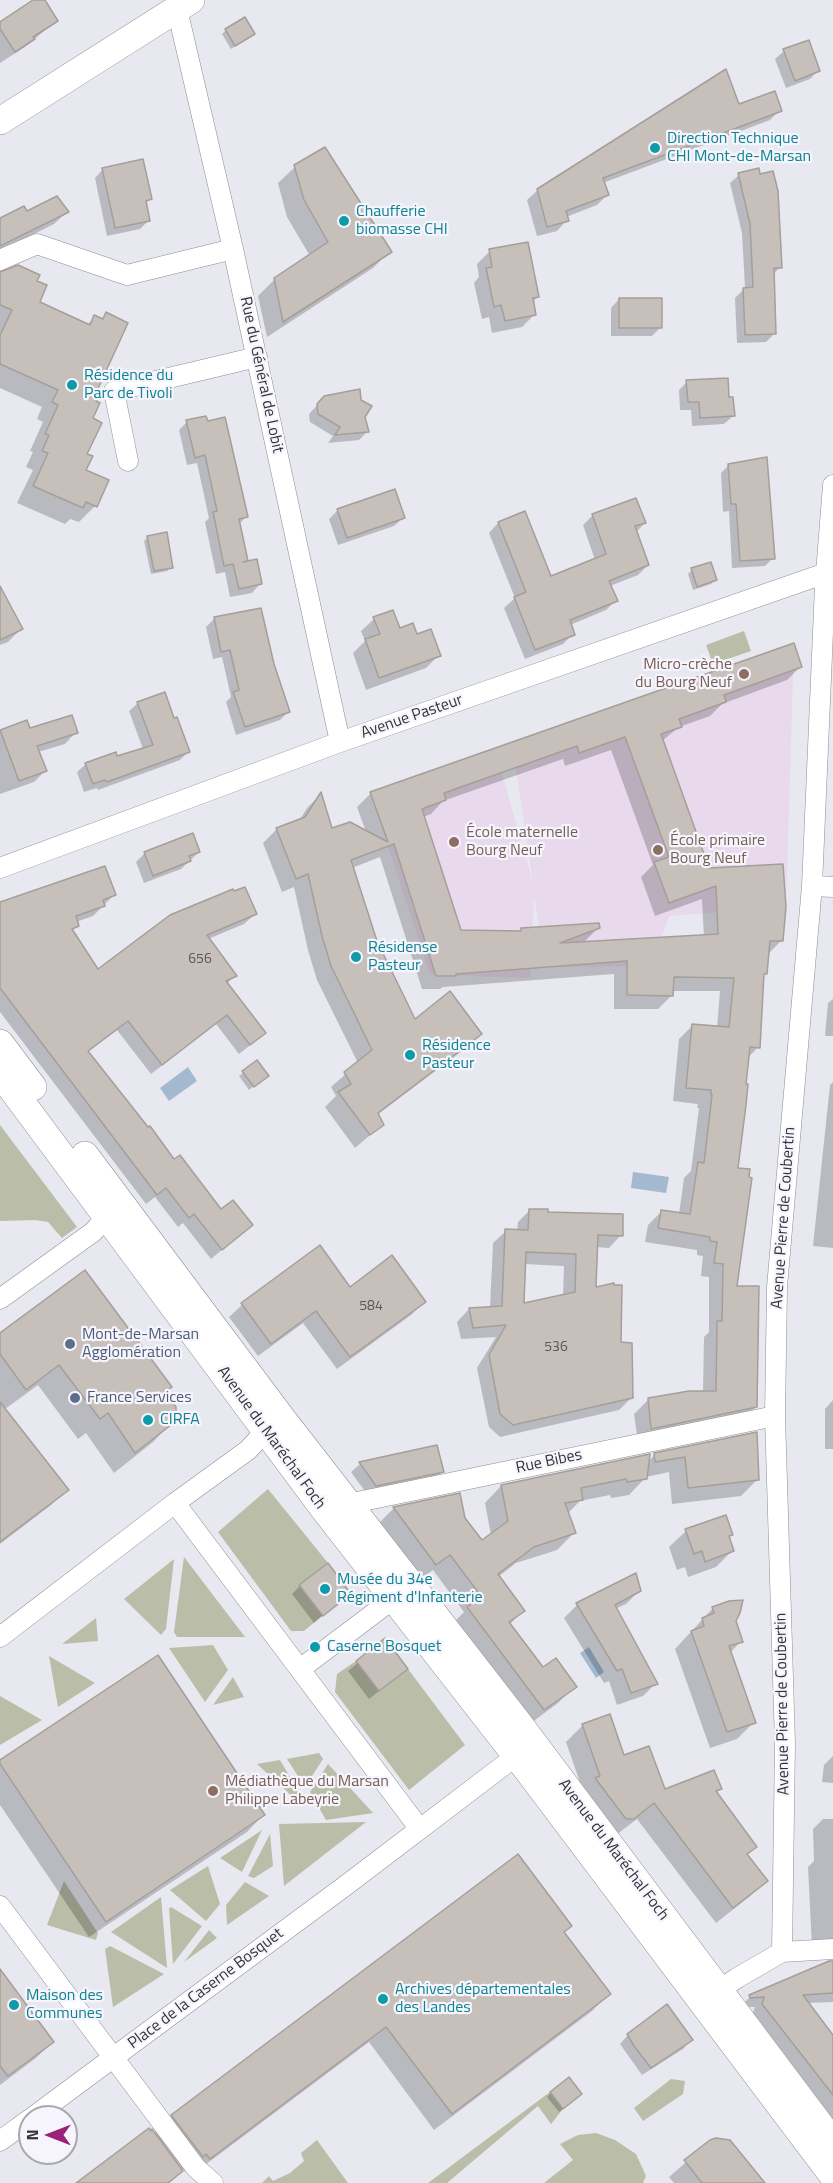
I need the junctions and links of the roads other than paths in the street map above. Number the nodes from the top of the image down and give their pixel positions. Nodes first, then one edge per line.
1 (184, 5) edge
2 (0, 121) edge
3 (233, 249) junction
4 (0, 260) edge
5 (257, 357) junction
6 (128, 461) dead end
7 (833, 485) edge
8 (828, 582) edge
9 (340, 742) junction
10 (0, 868) edge
11 (812, 886) junction
12 (833, 887) edge
13 (0, 1043) edge
14 (0, 1073) edge
15 (116, 1211) junction
16 (0, 1299) edge
17 (775, 1416) junction
18 (273, 1424) junction
19 (176, 1503) junction
20 (335, 1506) junction
21 (391, 1560) junction
22 (393, 1599) junction
23 (0, 1637) edge
24 (300, 1670) junction
25 (517, 1721) junction
26 (516, 1756) junction
27 (419, 1828) junction
28 (0, 1906) edge
29 (833, 1949) edge
30 (782, 1952) junction
31 (710, 1996) junction
32 (114, 2057) junction
33 (49, 2105) edge
34 (18, 2128) edge
35 (0, 2141) edge
36 (833, 2142) edge
37 (833, 2176) edge
38 (213, 2183) edge

1 - 2 main road
1 - 3 street, Rue du Général de Lobit
3 - 4 street
3 - 5 street, Rue du Général de Lobit
5 - 6 street
5 - 9 street, Rue du Général de Lobit
7 - 8 street, Avenue Pierre de Coubertin
8 - 9 street, Avenue Pasteur
8 - 11 street, Avenue Pierre de Coubertin
9 - 10 street, Avenue Pasteur
11 - 12 street
11 - 17 street, Avenue Pierre de Coubertin
13 - 15 main road, Avenue du Maréchal Foch
14 - 15 main road, Avenue du Maréchal Foch
15 - 16 street
15 - 18 main road, Avenue du Maréchal Foch
17 - 20 street, Rue Bibes
17 - 30 street, Avenue Pierre de Coubertin
18 - 19 street
18 - 20 main road, Avenue du Maréchal Foch
19 - 23 street
19 - 24 street
20 - 21 main road, Avenue du Maréchal Foch
20 - 22 main road, Avenue du Maréchal Foch
21 - 22 street
21 - 25 main road, Avenue du Maréchal Foch
22 - 24 street
22 - 25 street
22 - 26 main road, Avenue du Maréchal Foch
24 - 27 street
25 - 31 main road, Avenue du Maréchal Foch
26 - 27 street, Place de la Caserne Bosquet
26 - 31 main road, Avenue du Maréchal Foch
27 - 32 street, Place de la Caserne Bosquet
28 - 32 street, Place de la Caserne Bosquet
29 - 30 street
30 - 31 street
31 - 36 main road, Avenue du Maréchal Foch
31 - 37 main road, Avenue du Maréchal Foch
32 - 33 street
32 - 38 street
34 - 35 street

